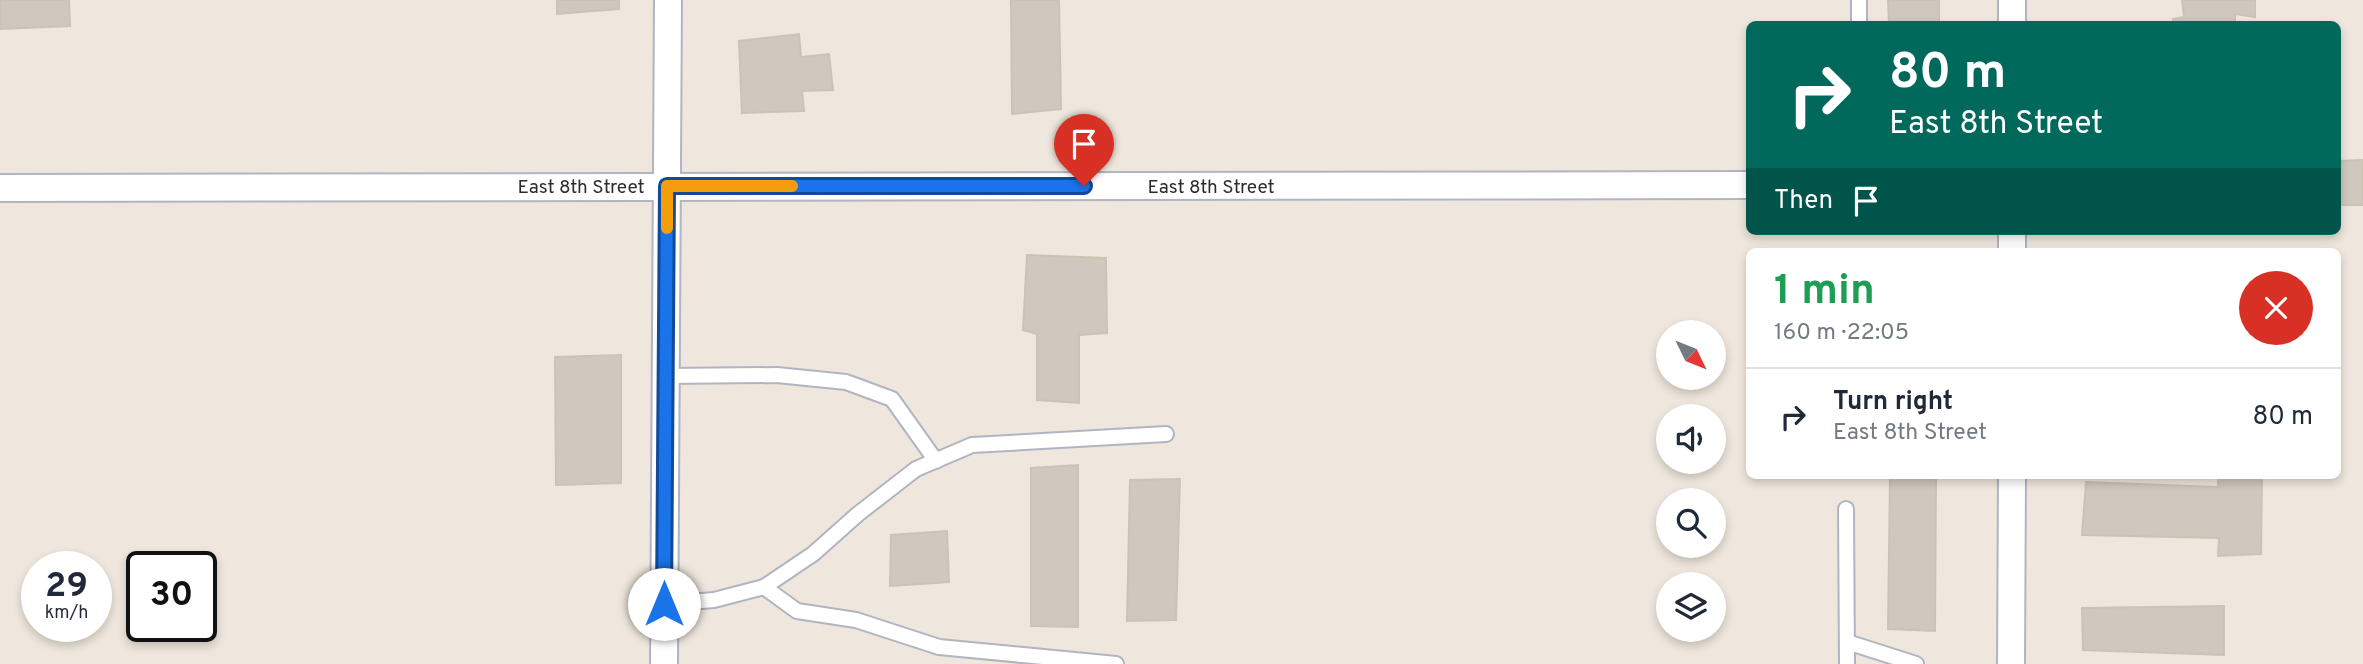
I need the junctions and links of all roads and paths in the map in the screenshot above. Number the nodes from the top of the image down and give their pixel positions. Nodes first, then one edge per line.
1 (667, 0) edge
2 (1858, 0) edge
3 (2012, 0) edge
4 (1859, 21) edge
5 (2012, 21) edge
6 (667, 186) junction
7 (1746, 186) edge
8 (0, 188) edge
9 (666, 376) junction
10 (1166, 434) dead end
11 (936, 461) junction
12 (2012, 479) edge
13 (1846, 509) dead end
14 (764, 586) junction
15 (664, 604) junction
16 (1847, 642) junction
17 (950, 648) junction
18 (664, 664) edge
19 (951, 664) edge
20 (1116, 664) edge
21 (1847, 664) edge
22 (1916, 664) edge
23 (2011, 664) edge

1 - 6 street
2 - 4 lane
3 - 5 street
6 - 7 street, East 8th Street
6 - 8 street, East 8th Street
6 - 9 street
9 - 11 lane
9 - 15 street
10 - 11 lane
11 - 14 lane
12 - 23 street
13 - 16 lane
14 - 15 lane
14 - 17 lane
15 - 18 street
16 - 21 lane
16 - 22 lane
17 - 19 lane
17 - 20 lane

